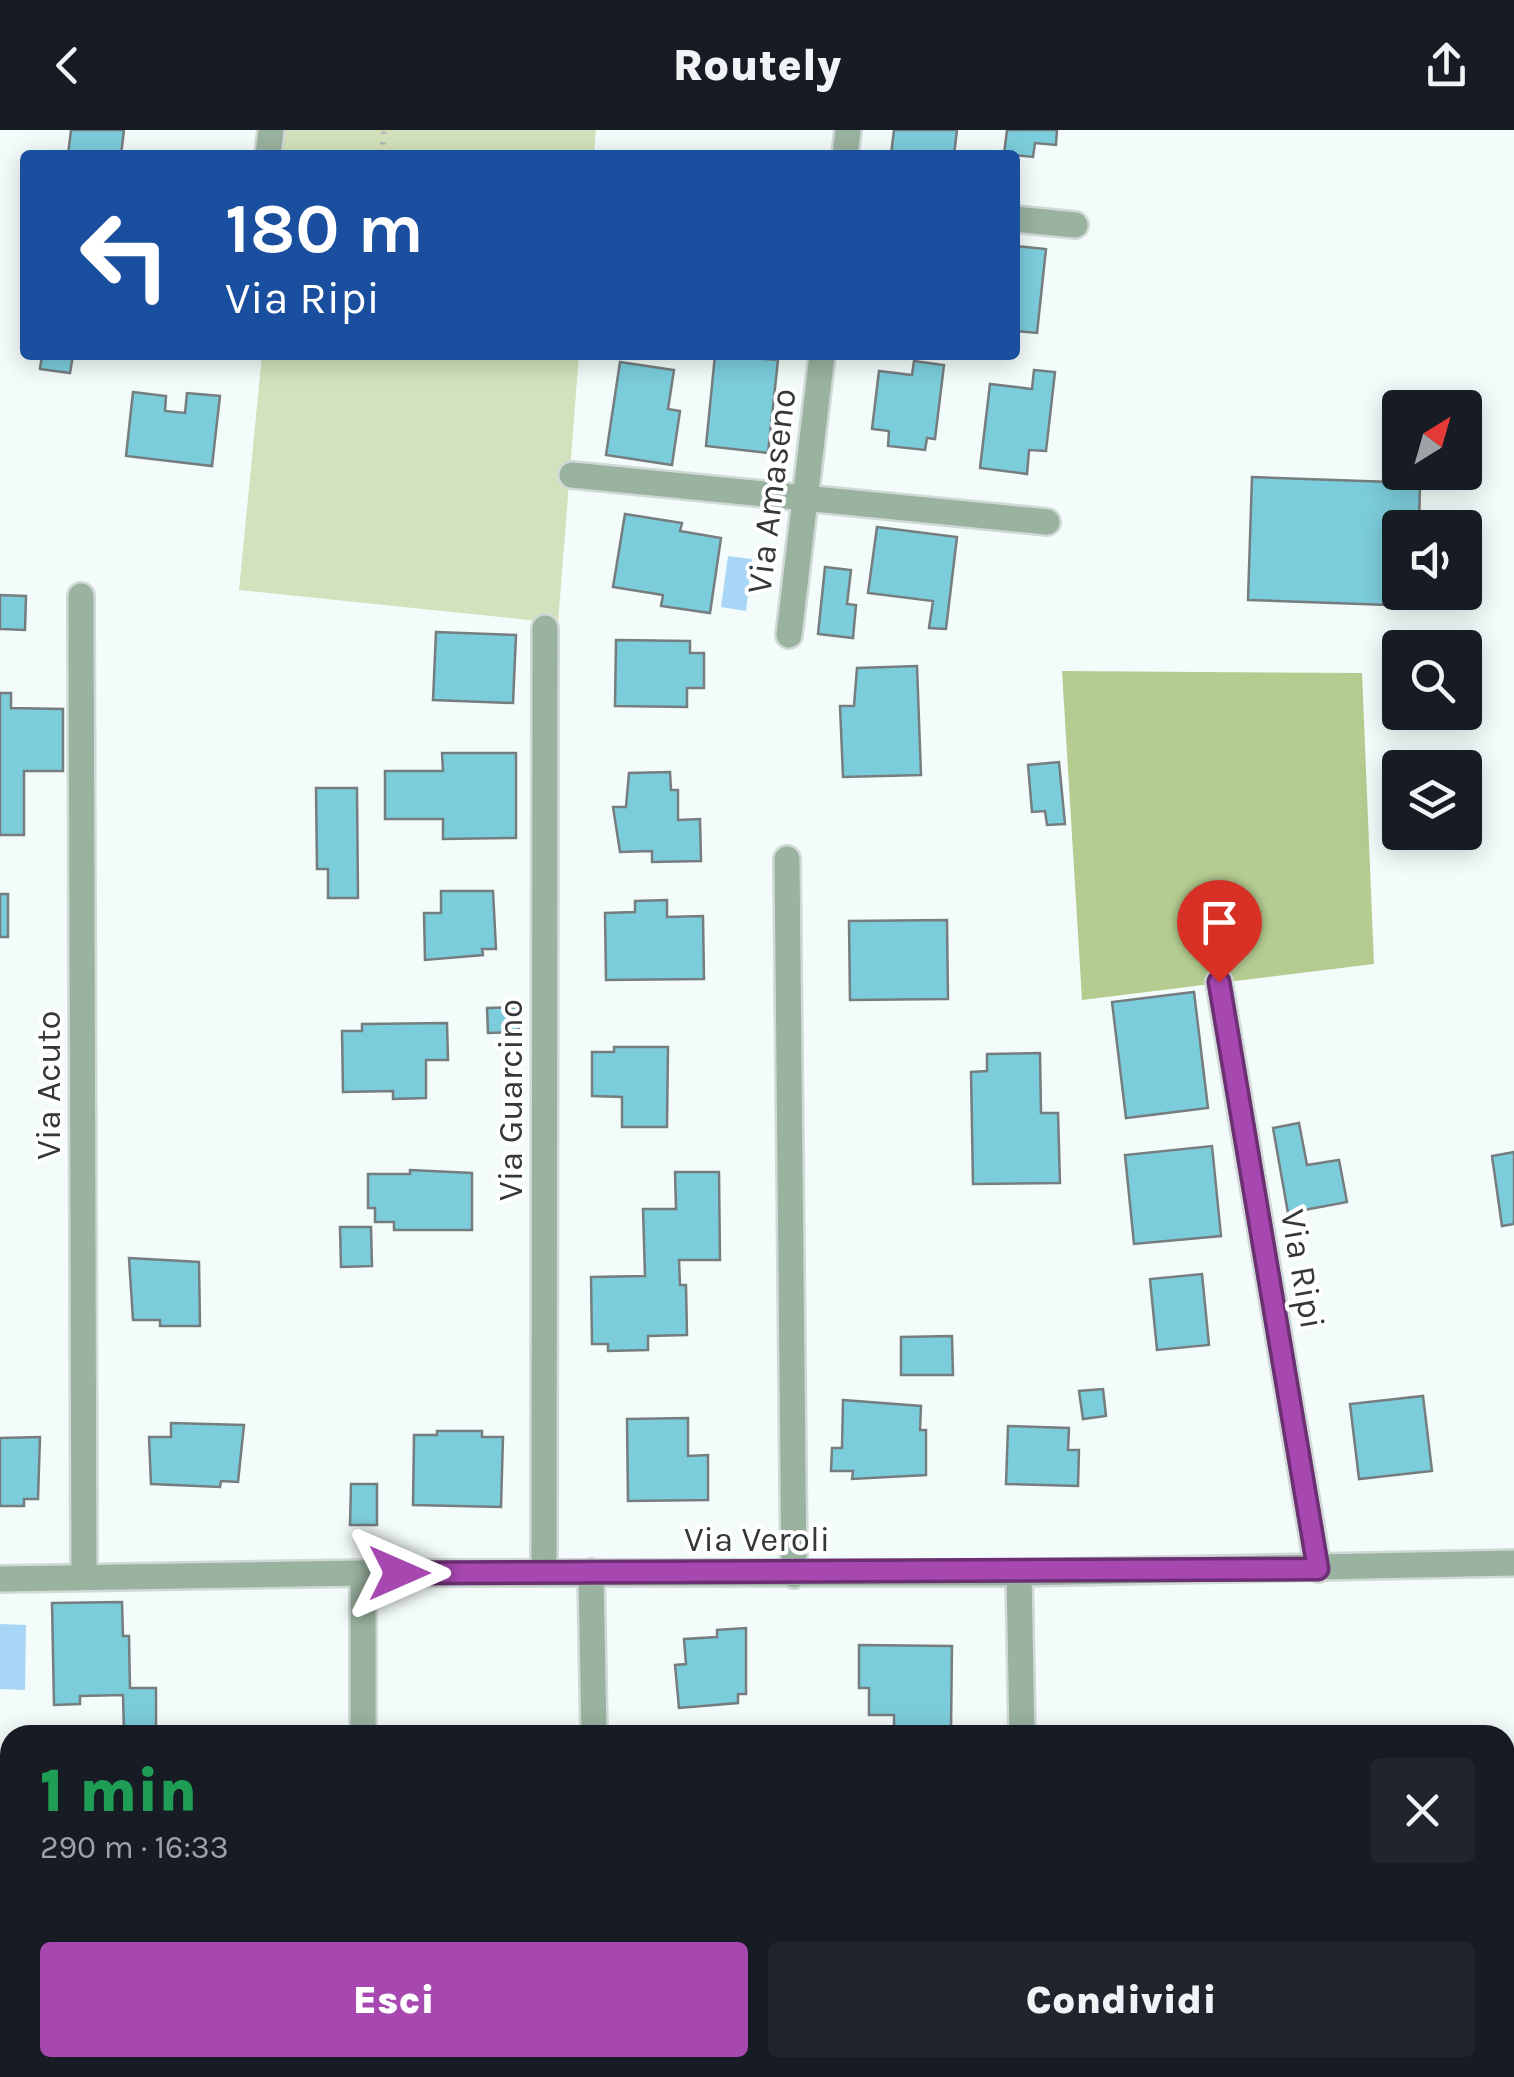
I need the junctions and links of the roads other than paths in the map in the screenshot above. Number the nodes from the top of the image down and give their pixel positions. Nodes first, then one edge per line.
1 (1020, 220) edge
2 (1075, 225) dead end
3 (821, 360) edge
4 (572, 475) dead end
5 (806, 496) junction
6 (1047, 522) dead end
7 (81, 596) dead end
8 (545, 628) dead end
9 (789, 635) dead end
10 (787, 859) dead end
11 (1219, 982) dead end
12 (1514, 1563) edge
13 (1318, 1569) junction
14 (544, 1572) junction
15 (592, 1572) junction
16 (363, 1573) junction
17 (1019, 1573) junction
18 (84, 1575) junction
19 (794, 1575) junction
20 (0, 1579) edge
21 (363, 1725) edge
22 (594, 1725) edge
23 (1022, 1725) edge

1 - 2 street
3 - 5 street, Via Amaseno
4 - 5 street
5 - 6 street
5 - 9 street, Via Amaseno
7 - 18 street, Via Acuto
8 - 14 street, Via Guarcino
10 - 19 street
11 - 13 street, Via Ripi
12 - 13 street, Via Veroli
13 - 17 street, Via Veroli
14 - 15 street, Via Veroli
14 - 16 street, Via Veroli
15 - 19 street, Via Veroli
15 - 22 street
16 - 18 street, Via Veroli
16 - 21 street
17 - 19 street, Via Veroli
17 - 23 street
18 - 20 street, Via Veroli

